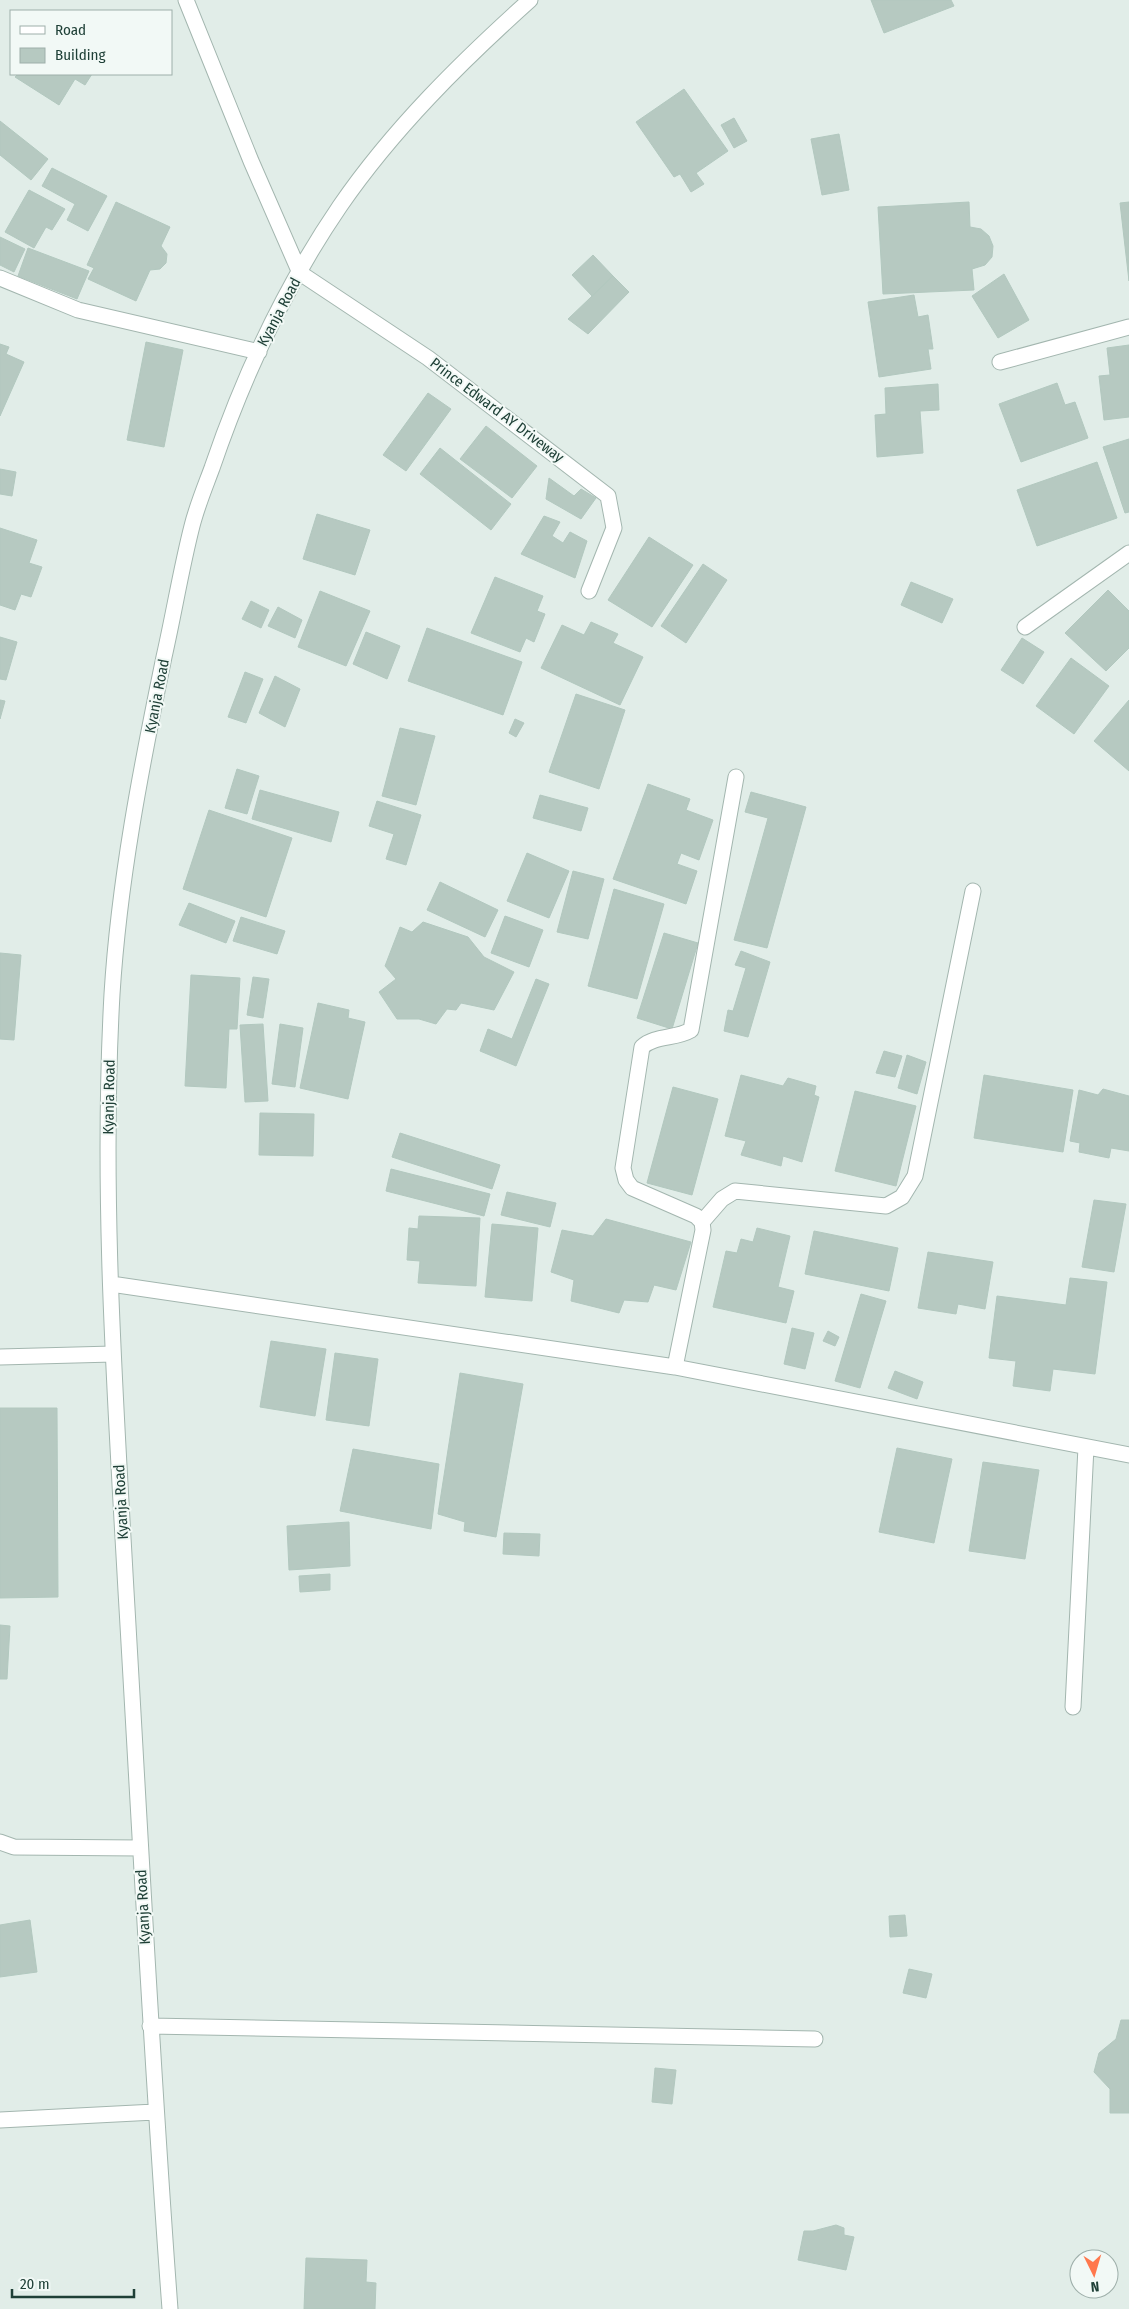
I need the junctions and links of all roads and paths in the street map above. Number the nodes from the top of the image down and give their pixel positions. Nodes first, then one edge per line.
1 (186, 0) edge
2 (530, 0) edge
3 (300, 273) junction
4 (0, 278) edge
5 (1129, 327) edge
6 (258, 352) junction
7 (1000, 362) dead end
8 (1129, 553) edge
9 (589, 591) dead end
10 (1025, 627) dead end
11 (736, 777) dead end
12 (973, 891) dead end
13 (702, 1222) junction
14 (110, 1284) junction
15 (113, 1354) junction
16 (0, 1357) edge
17 (675, 1367) junction
18 (1086, 1447) junction
19 (1129, 1455) edge
20 (1073, 1707) dead end
21 (0, 1842) edge
22 (140, 1848) junction
23 (150, 2026) junction
24 (815, 2039) dead end
25 (155, 2112) junction
26 (0, 2120) edge
27 (170, 2309) edge

1 - 3 street
2 - 3 street, Kyanja Road
3 - 6 street, Kyanja Road
3 - 9 street, Prince Edward AY Driveway
4 - 6 street
5 - 7 street
6 - 14 street, Kyanja Road
8 - 10 street
11 - 13 street
12 - 13 street
13 - 17 street
14 - 15 street, Kyanja Road
14 - 17 street
15 - 16 street
15 - 22 street, Kyanja Road
17 - 18 street
18 - 19 street
18 - 20 street
21 - 22 street
22 - 23 street, Kyanja Road
23 - 24 street
23 - 25 street, Kyanja Road
25 - 26 street
25 - 27 street, Kyanja Road

